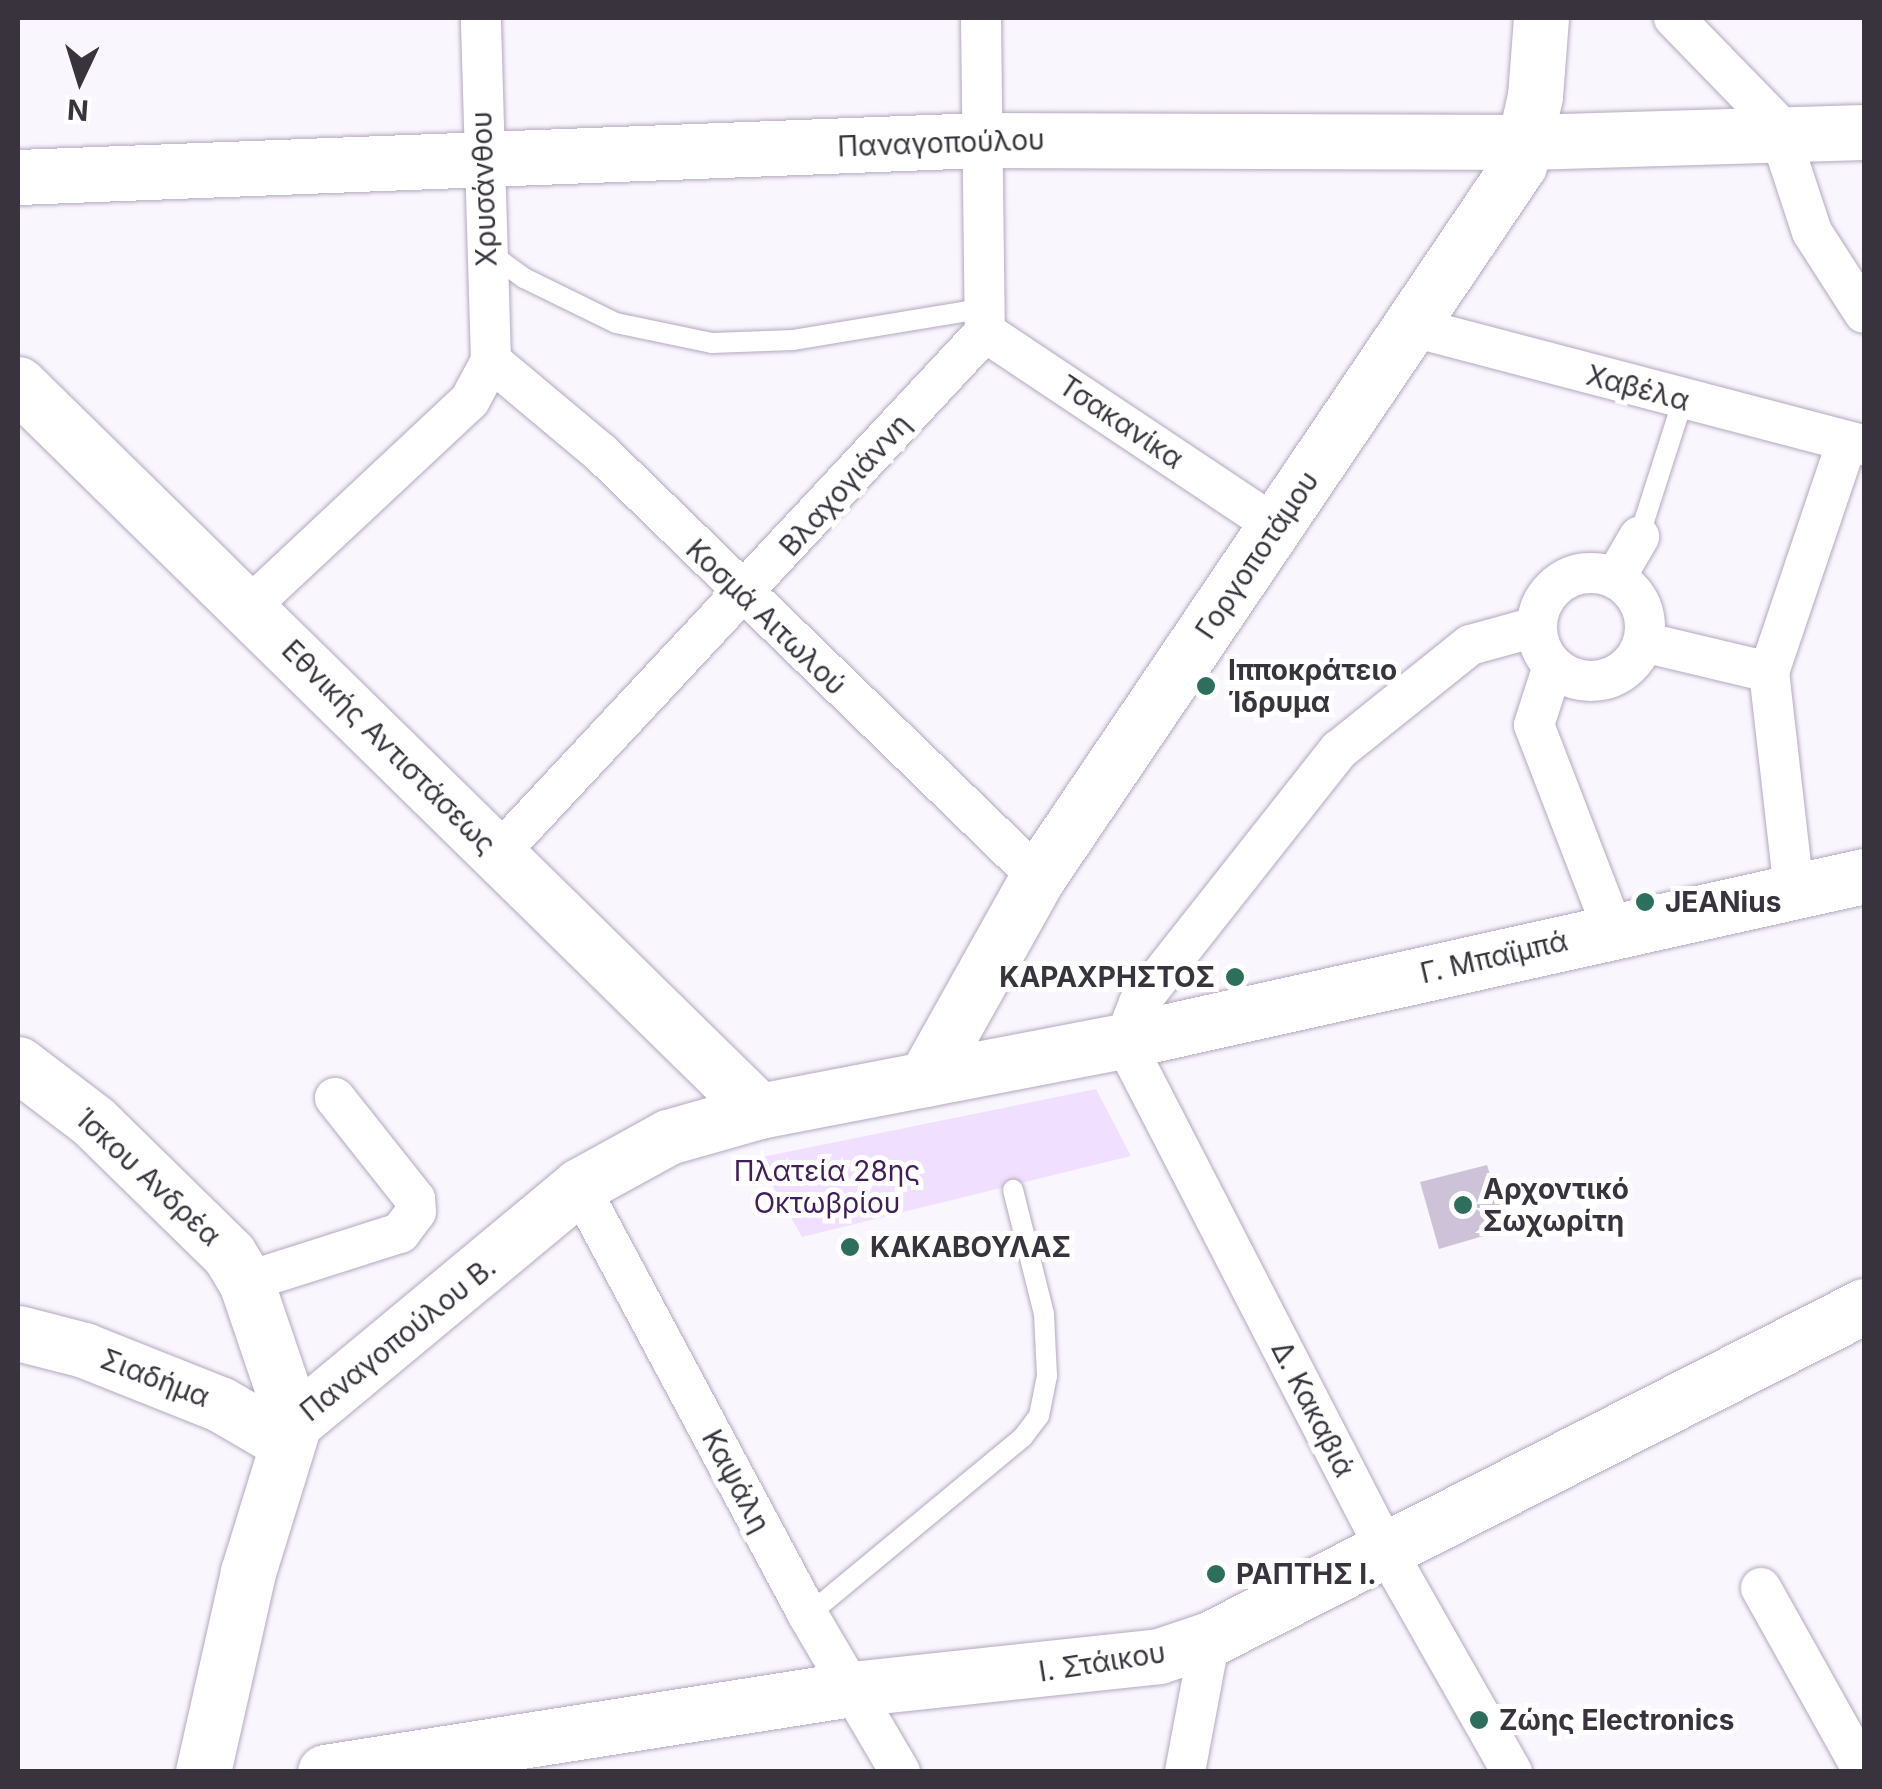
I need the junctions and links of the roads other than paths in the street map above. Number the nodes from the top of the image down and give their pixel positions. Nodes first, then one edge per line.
1 (481, 18) edge
2 (982, 18) edge
3 (1541, 18) edge
4 (1674, 18) edge
5 (1864, 132) edge
6 (1784, 137) junction
7 (982, 140) junction
8 (1528, 142) junction
9 (482, 162) junction
10 (18, 177) edge
11 (485, 250) junction
12 (1864, 313) edge
13 (986, 320) junction
14 (1413, 327) junction
15 (492, 361) junction
16 (18, 384) edge
17 (1683, 400) junction
18 (1856, 444) edge
19 (1276, 526) junction
20 (1639, 537) joint
21 (1615, 578) junction
22 (743, 598) junction
23 (250, 606) junction
24 (1536, 626) junction
25 (1642, 642) junction
26 (1553, 666) junction
27 (1769, 672) junction
28 (497, 855) junction
29 (1864, 876) edge
30 (1038, 877) junction
31 (1794, 891) junction
32 (1613, 930) junction
33 (1124, 1041) junction
34 (18, 1064) edge
35 (925, 1079) junction
36 (335, 1098) dead end
37 (760, 1111) junction
38 (579, 1186) junction
39 (1013, 1190) dead end
40 (246, 1282) junction
41 (1864, 1306) edge
42 (18, 1334) edge
43 (290, 1432) junction
44 (1386, 1550) junction
45 (1761, 1588) dead end
46 (808, 1615) junction
47 (1210, 1639) junction
48 (851, 1689) junction
49 (443, 1764) edge
50 (203, 1772) edge
51 (326, 1772) edge
52 (900, 1772) edge
53 (1185, 1772) edge
54 (1512, 1772) edge
55 (1864, 1772) edge

1 - 9 street, Χρυσάνθου
2 - 7 street
3 - 8 street, Γοργοποτάμου
4 - 6 street
5 - 6 street, Παναγοπούλου
6 - 8 street, Παναγοπούλου
6 - 12 street
7 - 8 street, Παναγοπούλου
7 - 9 street, Παναγοπούλου
7 - 13 street
8 - 14 street, Γοργοποτάμου
9 - 10 street, Παναγοπούλου
9 - 11 street, Χρυσάνθου
11 - 13 lane
11 - 15 street, Χρυσάνθου
13 - 19 street, Τσακανίκα
13 - 22 street, Βλαχογιάννη
14 - 17 street, Χαβέλα
14 - 19 street, Γοργοποτάμου
15 - 22 street, Κοσμά Αιτωλού
15 - 23 street
16 - 23 street, Εθνικής Αντιστάσεως
17 - 18 street, Χαβέλα
17 - 20 lane
18 - 27 street
19 - 30 street, Γοργοποτάμου
20 - 21 street
21 - 24 street
21 - 25 street
22 - 28 street, Βλαχογιάννη
22 - 30 street, Κοσμά Αιτωλού
23 - 28 street, Εθνικής Αντιστάσεως
24 - 26 street
24 - 33 street
25 - 26 street
25 - 27 street
26 - 32 street
27 - 31 street
28 - 37 street, Εθνικής Αντιστάσεως
29 - 31 street, Γ. Μπαϊμπά
30 - 35 street, Γοργοποτάμου
31 - 32 street, Γ. Μπαϊμπά
32 - 33 street, Γ. Μπαϊμπά
33 - 35 street
33 - 44 street, Δ. Κακαβιά
34 - 40 street, Ίσκου Ανδρέα
35 - 37 street
36 - 40 street
37 - 38 street, Παναγοπούλου Β.
38 - 43 street, Παναγοπούλου Β.
38 - 46 street, Καψάλη
39 - 46 lane
40 - 43 street, Ίσκου Ανδρέα
41 - 44 street, Ι. Στάικου
42 - 43 street, Σιαδήμα
43 - 50 street, Παναγοπούλου Β.
44 - 47 street, Ι. Στάικου
44 - 54 street, Δ. Κακαβιά
45 - 55 street
46 - 48 street, Καψάλη
47 - 48 street, Ι. Στάικου
47 - 53 street
48 - 49 street, Ι. Στάικου
48 - 52 street, Καψάλη
49 - 51 street, Ι. Στάικου

